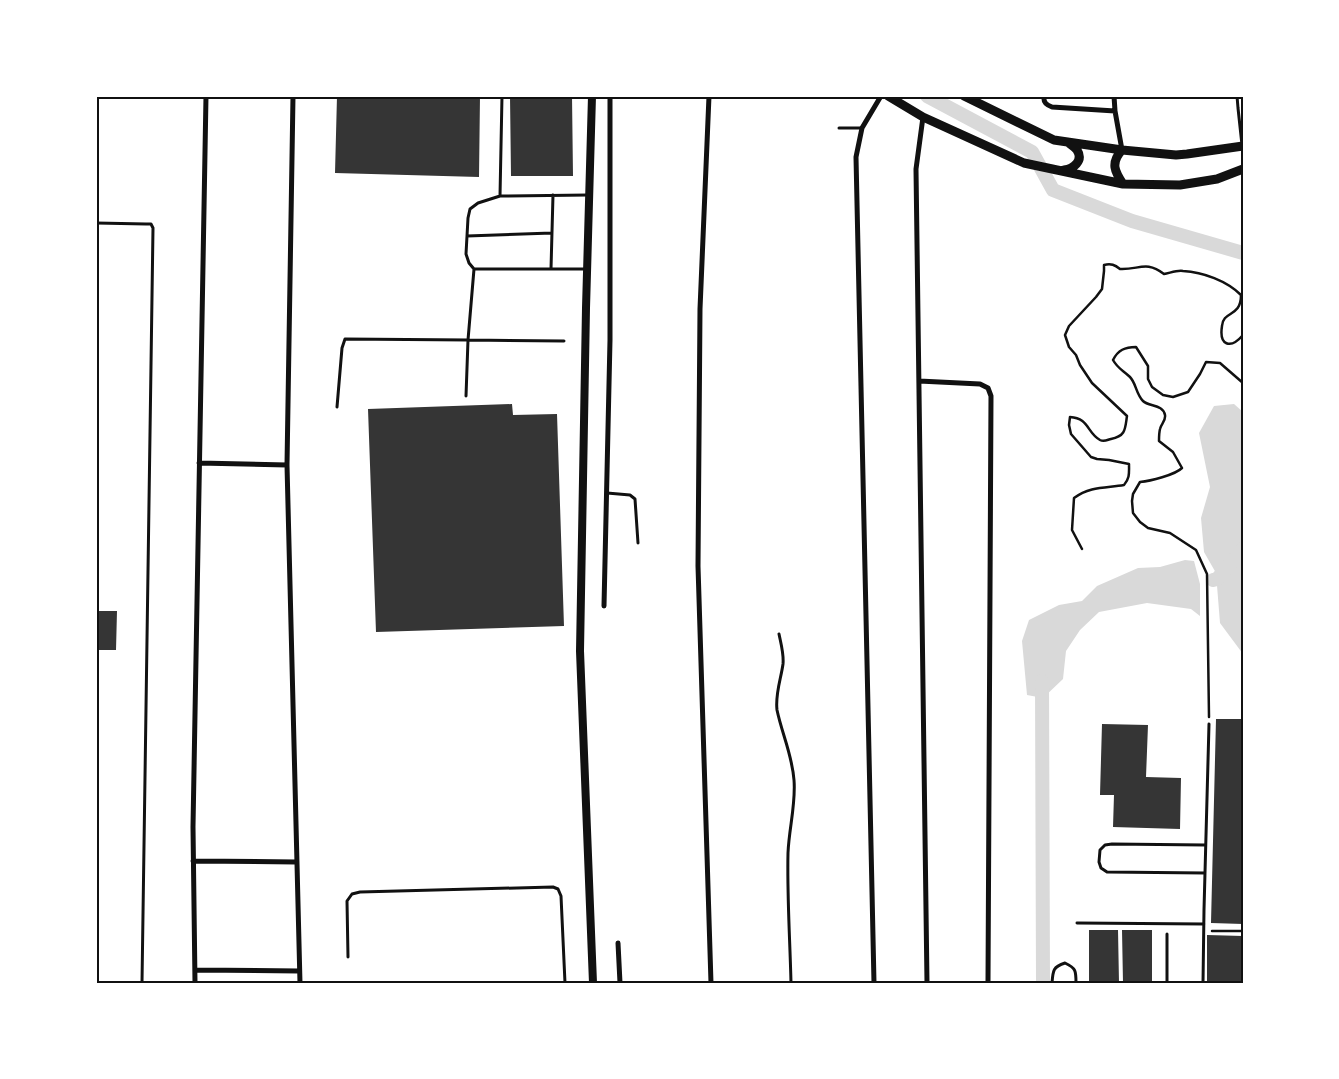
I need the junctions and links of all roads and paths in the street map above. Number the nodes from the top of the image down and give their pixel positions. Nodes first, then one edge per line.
1 (206, 96) edge
2 (293, 96) edge
3 (502, 96) edge
4 (592, 96) edge
5 (610, 96) edge
6 (709, 96) edge
7 (881, 96) edge
8 (888, 96) edge
9 (964, 96) edge
10 (1044, 96) edge
11 (1114, 96) edge
12 (1237, 96) edge
13 (1115, 111) junction
14 (923, 117) junction
15 (839, 128) dead end
16 (862, 128) junction
17 (1068, 142) junction
18 (1243, 146) edge
19 (1122, 150) junction
20 (1058, 170) junction
21 (1243, 170) edge
22 (1123, 184) junction
23 (589, 194) junction
24 (553, 195) junction
25 (500, 196) junction
26 (96, 224) edge
27 (552, 233) junction
28 (467, 236) junction
29 (474, 269) junction
30 (552, 269) junction
31 (587, 269) junction
32 (1243, 335) edge
33 (468, 340) junction
34 (564, 341) dead end
35 (919, 381) junction
36 (1243, 383) edge
37 (466, 396) dead end
38 (337, 407) dead end
39 (199, 463) junction
40 (287, 464) junction
41 (607, 493) junction
42 (638, 543) dead end
43 (1082, 549) dead end
44 (604, 606) dead end
45 (779, 634) dead end
46 (1209, 724) joint
47 (1205, 844) junction
48 (193, 861) junction
49 (296, 862) junction
50 (1205, 873) junction
51 (1078, 923) dead end
52 (1204, 924) junction
53 (1204, 931) junction
54 (1243, 931) edge
55 (1167, 934) dead end
56 (618, 943) dead end
57 (348, 957) dead end
58 (195, 970) junction
59 (299, 971) junction
60 (142, 983) edge
61 (195, 983) edge
62 (300, 983) edge
63 (564, 983) edge
64 (593, 983) edge
65 (620, 983) edge
66 (711, 983) edge
67 (791, 983) edge
68 (874, 983) edge
69 (927, 983) edge
70 (988, 983) edge
71 (1052, 983) edge
72 (1076, 983) edge
73 (1167, 983) edge
74 (1204, 983) edge

1 - 39 street
2 - 40 street
3 - 25 lane
4 - 23 street
5 - 41 street
6 - 66 street
7 - 16 street
8 - 14 main road
9 - 17 main road
10 - 13 street
11 - 13 street
12 - 18 lane
13 - 19 street
14 - 20 main road
14 - 35 street
15 - 16 lane
16 - 68 street
17 - 19 main road
17 - 20 main road
18 - 19 main road
19 - 22 main road
20 - 22 main road
21 - 22 main road
23 - 24 lane
23 - 31 street
24 - 25 lane
24 - 27 lane
25 - 28 lane
26 - 60 lane
27 - 28 lane
27 - 30 lane
28 - 29 lane
29 - 30 lane
29 - 33 lane
30 - 31 lane
31 - 64 street
32 - 43 path
33 - 34 lane
33 - 37 lane
33 - 38 lane
35 - 69 street
35 - 70 street
36 - 46 path
39 - 40 street
39 - 48 street
40 - 49 street
41 - 42 lane
41 - 44 street
45 - 67 lane
46 - 47 lane
47 - 50 lane
47 - 50 lane
48 - 49 street
48 - 58 street
49 - 59 street
50 - 52 lane
51 - 52 lane
52 - 53 lane
53 - 54 path
53 - 74 lane
55 - 73 lane
56 - 65 street
57 - 63 lane
58 - 59 street
58 - 61 street
59 - 62 street
71 - 72 lane

